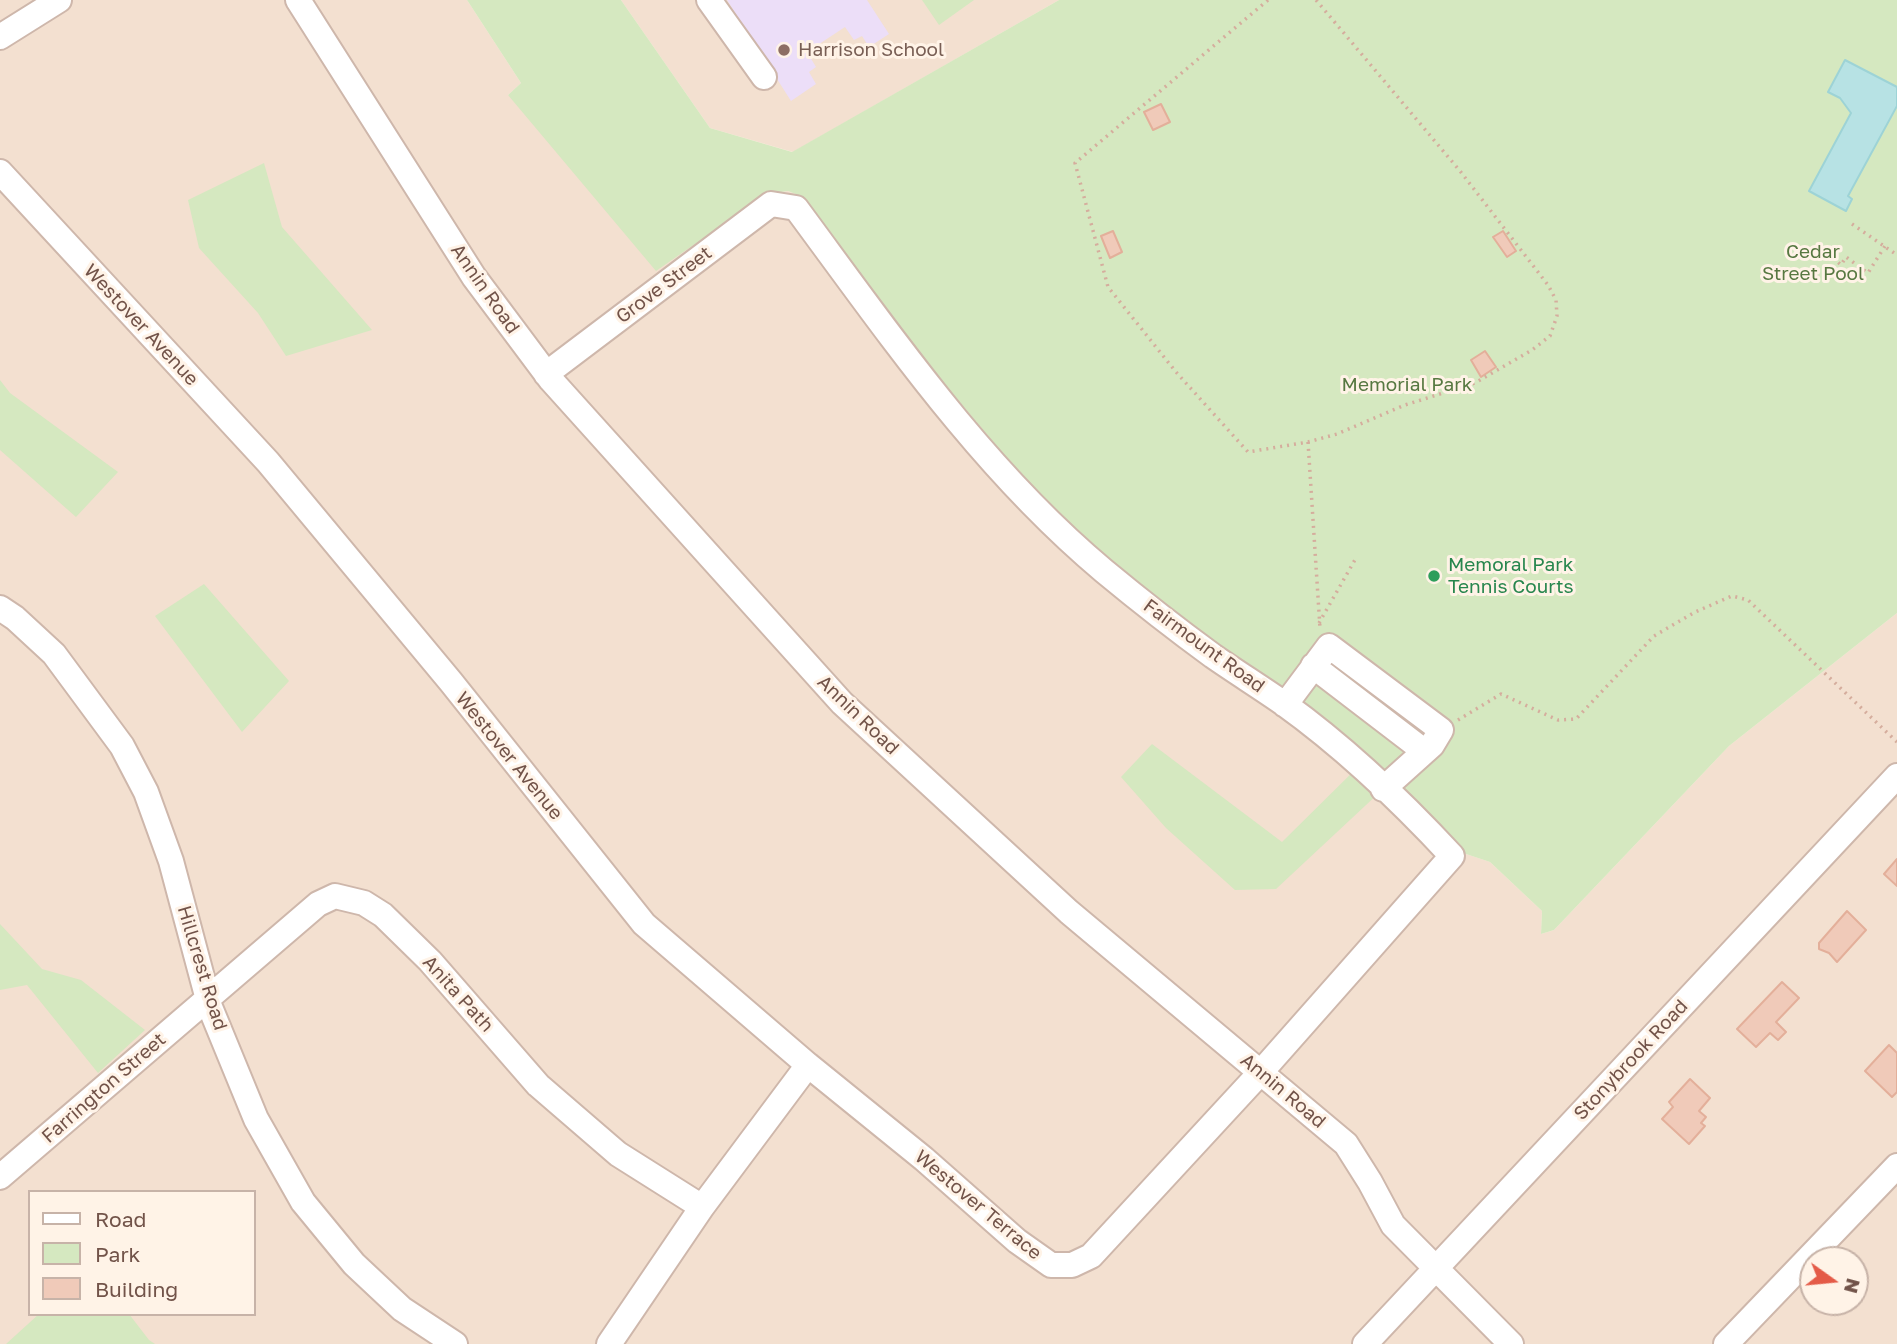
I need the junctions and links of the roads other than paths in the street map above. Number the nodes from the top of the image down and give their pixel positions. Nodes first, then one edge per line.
1 (59, 0) edge
2 (298, 0) edge
3 (709, 0) edge
4 (0, 37) edge
5 (764, 77) dead end
6 (0, 172) edge
7 (784, 204) joint
8 (546, 374) junction
9 (0, 608) edge
10 (1313, 666) junction
11 (1285, 705) junction
12 (1424, 751) junction
13 (1897, 776) edge
14 (1383, 789) junction
15 (207, 999) junction
16 (808, 1065) junction
17 (1261, 1072) junction
18 (1897, 1166) edge
19 (0, 1177) edge
20 (702, 1207) junction
21 (1436, 1269) junction
22 (455, 1344) edge
23 (609, 1344) edge
24 (1365, 1344) edge
25 (1511, 1344) edge
26 (1726, 1344) edge

1 - 4 street
2 - 8 street, Annin Road
3 - 5 street
6 - 16 street, Westover Avenue
7 - 8 street, Grove Street
7 - 11 street, Fairmount Road
8 - 17 street, Annin Road
9 - 15 street, Hillcrest Road
10 - 11 street
10 - 12 street
10 - 12 street
11 - 14 street, Fairmount Road
12 - 14 street
13 - 21 street, Stonybrook Road
14 - 17 street, Fairmount Road
15 - 19 street, Farrington Street
15 - 20 street, Anita Path
15 - 22 street, Hillcrest Road
16 - 17 street, Westover Terrace
16 - 20 street
17 - 21 street, Annin Road
18 - 26 street
20 - 23 street
21 - 24 street, Stonybrook Road
21 - 25 street, Annin Road

